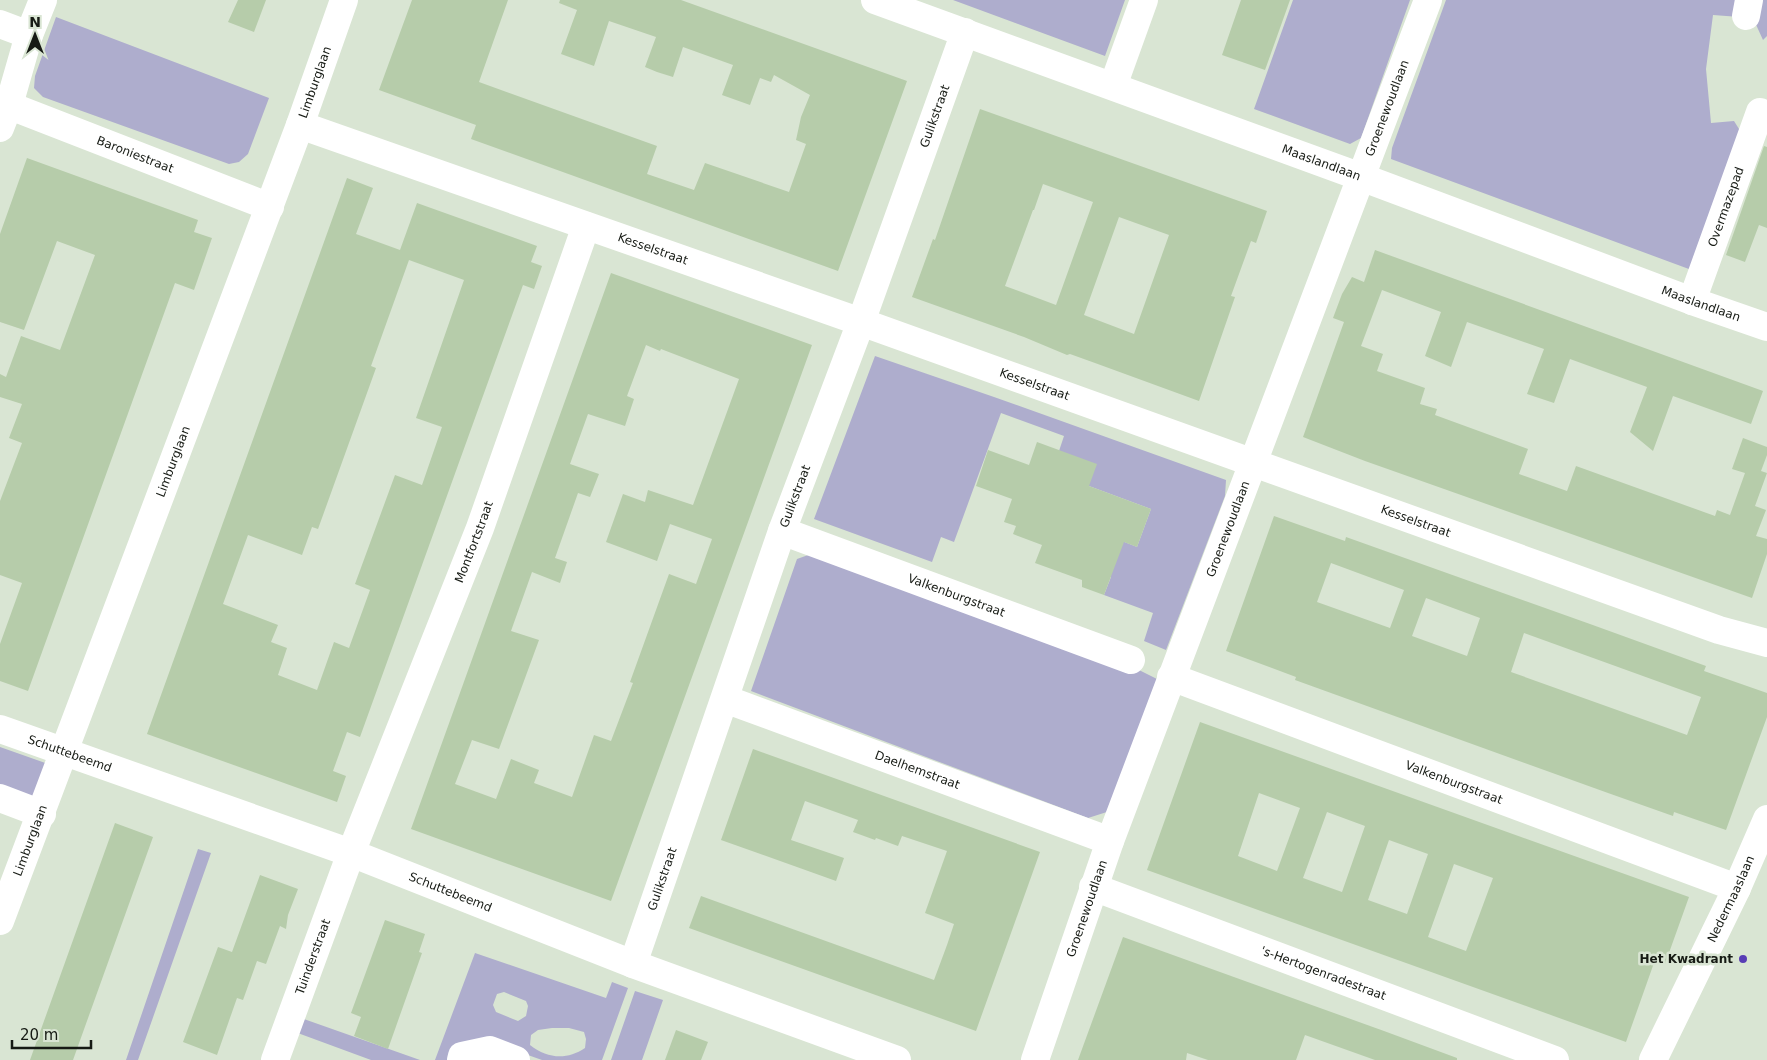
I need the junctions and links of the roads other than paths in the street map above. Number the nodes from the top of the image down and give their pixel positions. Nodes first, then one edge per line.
1 (43, 0) edge
2 (344, 0) edge
3 (876, 0) edge
4 (1144, 0) edge
5 (1428, 0) edge
6 (0, 24) edge
7 (965, 32) junction
8 (29, 35) junction
9 (1113, 86) junction
10 (3, 112) edge
11 (1760, 112) dead end
12 (300, 125) junction
13 (1362, 177) junction
14 (270, 207) junction
15 (586, 226) junction
16 (1692, 301) junction
17 (861, 322) junction
18 (1767, 327) edge
19 (1254, 464) junction
20 (782, 531) junction
21 (1767, 643) edge
22 (1131, 660) dead end
23 (1171, 676) junction
24 (725, 699) junction
25 (0, 729) edge
26 (64, 752) junction
27 (0, 798) edge
28 (42, 814) junction
29 (1767, 819) edge
30 (1110, 841) junction
31 (351, 853) junction
32 (1093, 887) junction
33 (1737, 888) junction
34 (0, 921) edge
35 (633, 964) junction
36 (275, 1060) edge
37 (461, 1060) edge
38 (516, 1060) edge
39 (898, 1060) edge
40 (1035, 1060) edge
41 (1555, 1060) edge
42 (1653, 1060) edge

1 - 8 street
2 - 12 street, Limburglaan
3 - 7 street, Maaslandlaan
4 - 9 street
5 - 13 street, Groenewoudlaan
6 - 8 street
7 - 9 street, Maaslandlaan
7 - 17 street, Gulikstraat
8 - 10 street
9 - 13 street, Maaslandlaan
10 - 14 street, Baroniestraat
11 - 16 street, Overmazepad
12 - 14 street, Limburglaan
12 - 15 street, Kesselstraat
13 - 16 street, Maaslandlaan
13 - 19 street, Groenewoudlaan
14 - 26 street, Limburglaan
15 - 17 street, Kesselstraat
15 - 31 street, Montfortstraat
16 - 18 street, Maaslandlaan
17 - 19 street, Kesselstraat
17 - 20 street, Gulikstraat
19 - 21 street, Kesselstraat
19 - 23 street, Groenewoudlaan
20 - 22 street, Valkenburgstraat
20 - 24 street, Gulikstraat
23 - 30 street, Groenewoudlaan
23 - 33 street, Valkenburgstraat
24 - 30 street, Daelhemstraat
24 - 35 street, Gulikstraat
25 - 26 street, Schuttebeemd
26 - 28 street, Limburglaan
26 - 31 street, Schuttebeemd
27 - 28 street
28 - 34 street, Limburglaan
29 - 33 street, Nedermaaslaan
30 - 32 street, Groenewoudlaan
31 - 35 street, Schuttebeemd
31 - 36 street, Tuinderstraat
32 - 40 street, Groenewoudlaan
32 - 41 street, 's-Hertogenradestraat
33 - 42 street, Nedermaaslaan
35 - 39 street, Schuttebeemd
37 - 38 street

